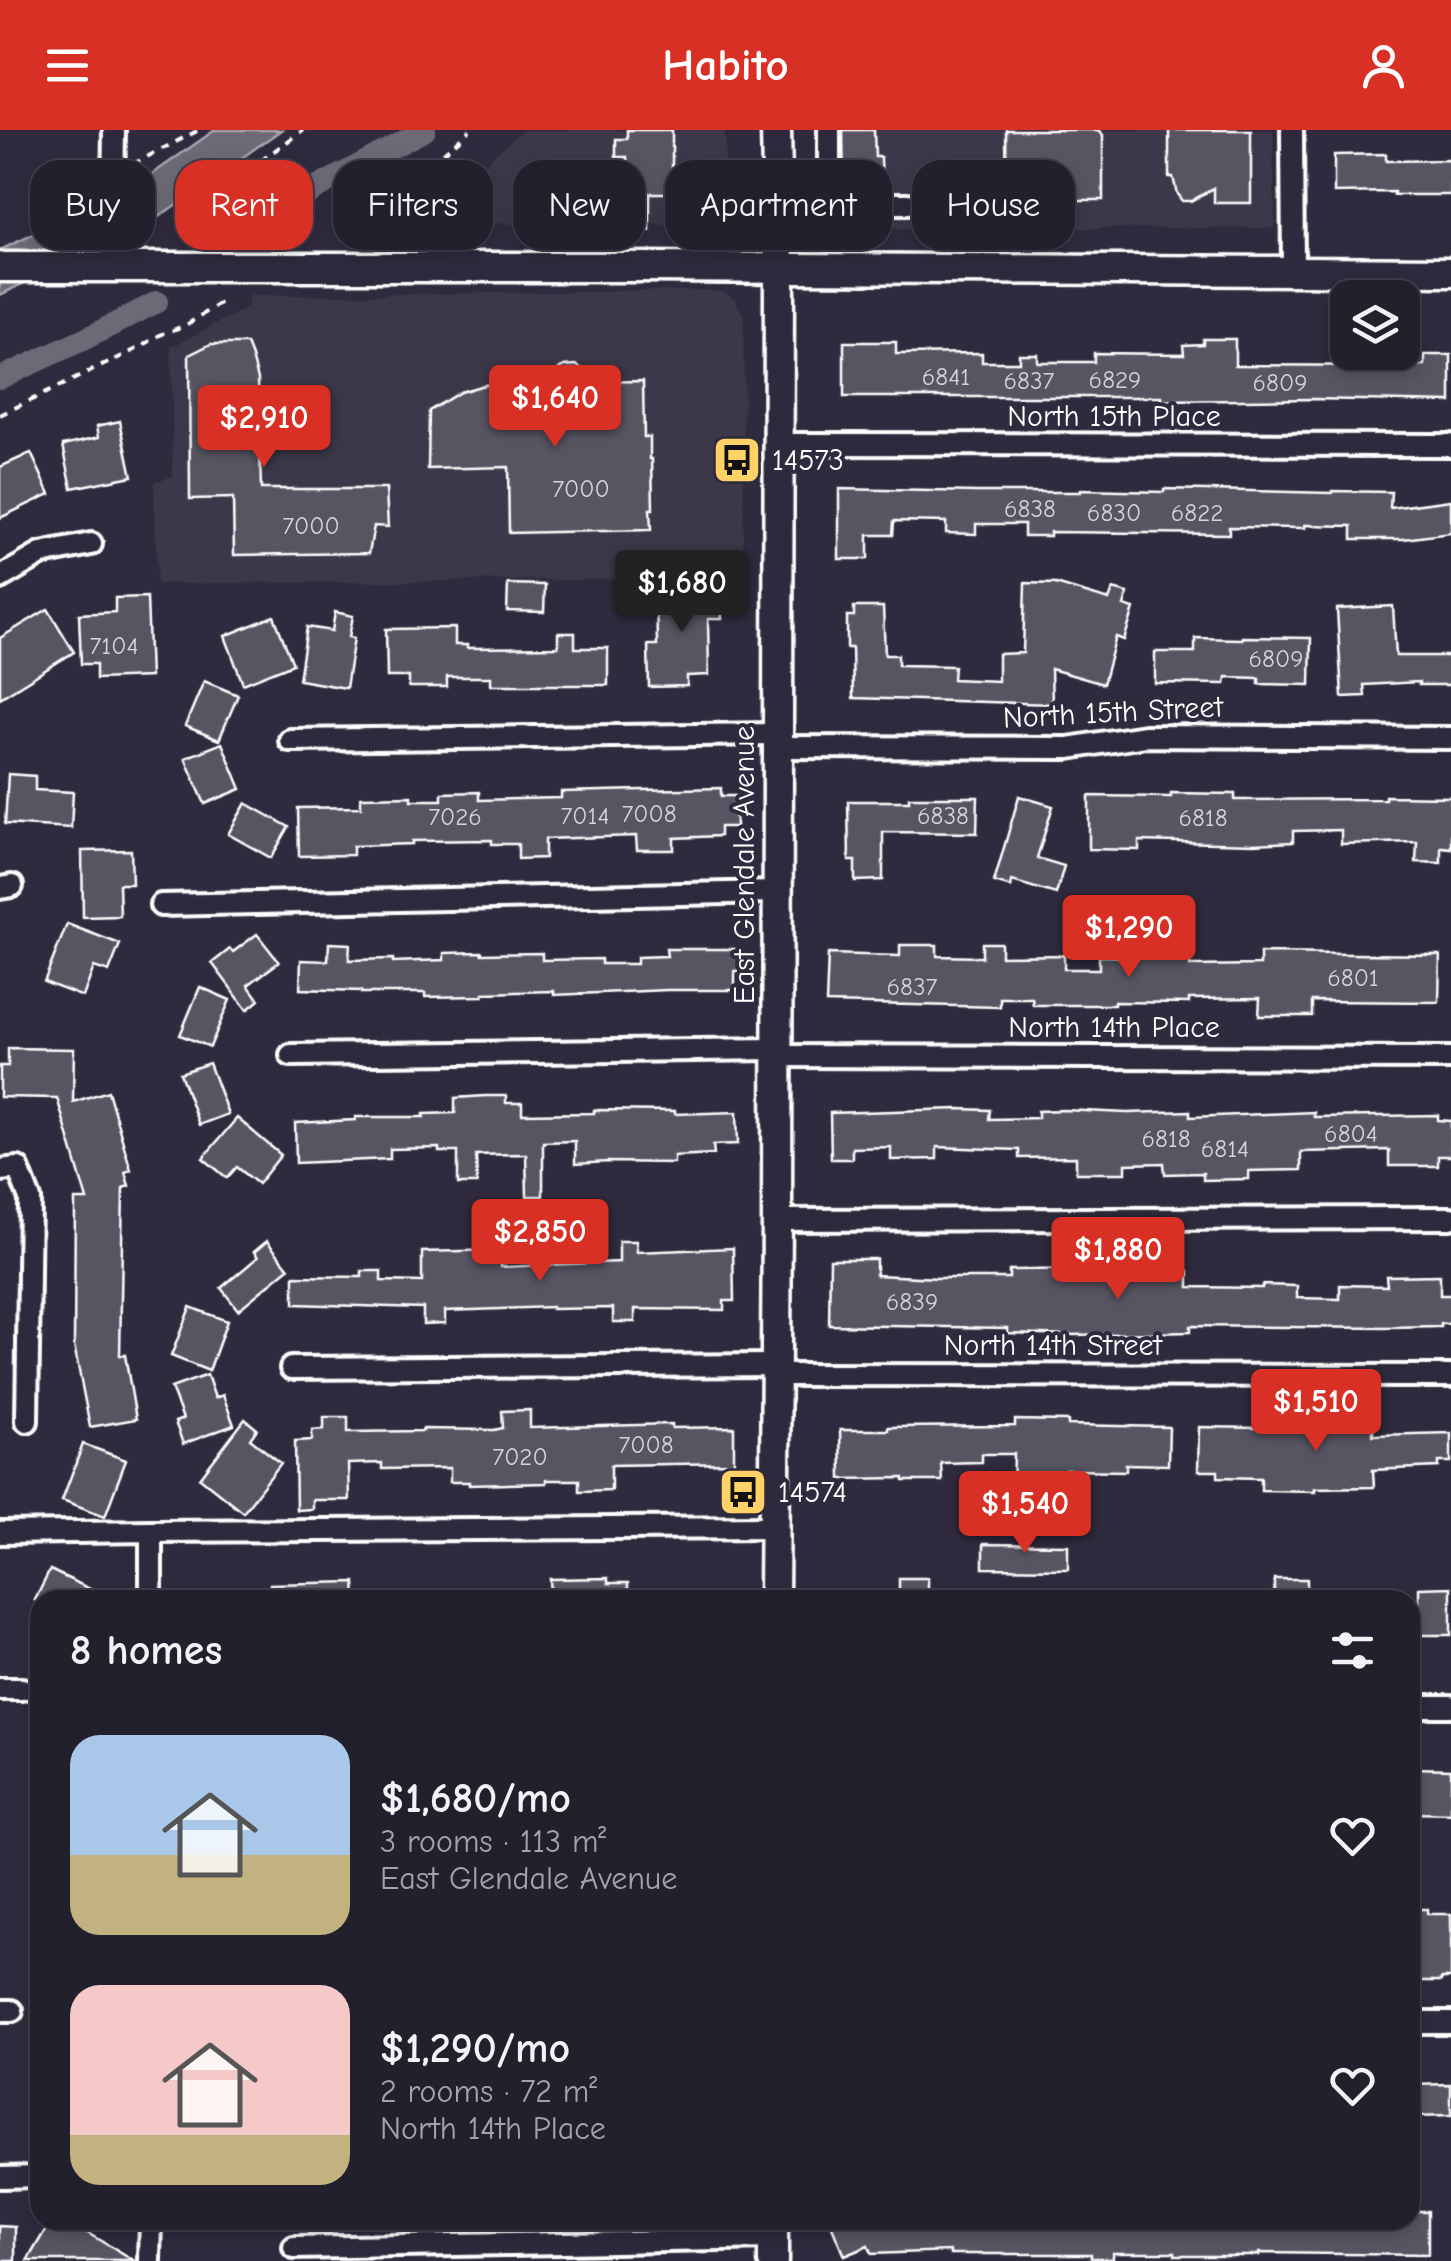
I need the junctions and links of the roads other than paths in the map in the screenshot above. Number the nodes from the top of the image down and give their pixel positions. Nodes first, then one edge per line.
1 (114, 130) edge
2 (776, 130) edge
3 (828, 130) edge
4 (1292, 130) edge
5 (908, 204) dead end
6 (122, 266) junction
7 (0, 267) edge
8 (778, 268) junction
9 (1293, 270) junction
10 (1451, 272) edge
11 (778, 444) junction
12 (1451, 446) edge
13 (90, 544) dead end
14 (0, 578) edge
15 (1451, 738) edge
16 (290, 740) dead end
17 (777, 741) junction
18 (777, 892) junction
19 (161, 905) dead end
20 (777, 1053) junction
21 (291, 1055) dead end
22 (1451, 1058) edge
23 (9, 1169) edge
24 (1451, 1218) edge
25 (777, 1220) junction
26 (292, 1368) dead end
27 (776, 1370) junction
28 (1451, 1376) edge
29 (27, 1422) dead end
30 (775, 1527) junction
31 (151, 1531) junction
32 (0, 1532) edge
33 (151, 1590) edge
34 (774, 1590) edge
35 (0, 1689) edge
36 (22, 1689) dead end
37 (1420, 1706) edge
38 (1451, 1706) edge
39 (1420, 2022) edge
40 (1451, 2022) edge
41 (0, 2176) edge
42 (30, 2176) edge
43 (151, 2230) edge
44 (773, 2240) edge
45 (294, 2248) dead end
46 (150, 2261) edge

1 - 6 street
2 - 8 main road, East Glendale Avenue
3 - 5 street
4 - 9 street
6 - 7 main road
6 - 8 main road
8 - 9 main road
8 - 11 main road, East Glendale Avenue
9 - 10 main road
11 - 12 street, North 15th Place
11 - 17 main road, East Glendale Avenue
13 - 14 street
15 - 17 street, North 15th Street
16 - 17 street, North 15th Street
17 - 18 main road, East Glendale Avenue
18 - 19 street
18 - 20 main road, East Glendale Avenue
20 - 21 street, North 14th Place
20 - 22 street, North 14th Place
20 - 25 main road, East Glendale Avenue
23 - 29 street
24 - 25 street
25 - 27 main road, East Glendale Avenue
26 - 27 street, North 14th Street
27 - 28 street, North 14th Street
27 - 30 main road, East Glendale Avenue
30 - 31 street
30 - 34 main road, East Glendale Avenue
31 - 32 street
31 - 33 street
35 - 36 street
37 - 38 street
39 - 40 street
41 - 42 street
43 - 46 street
44 - 45 street

